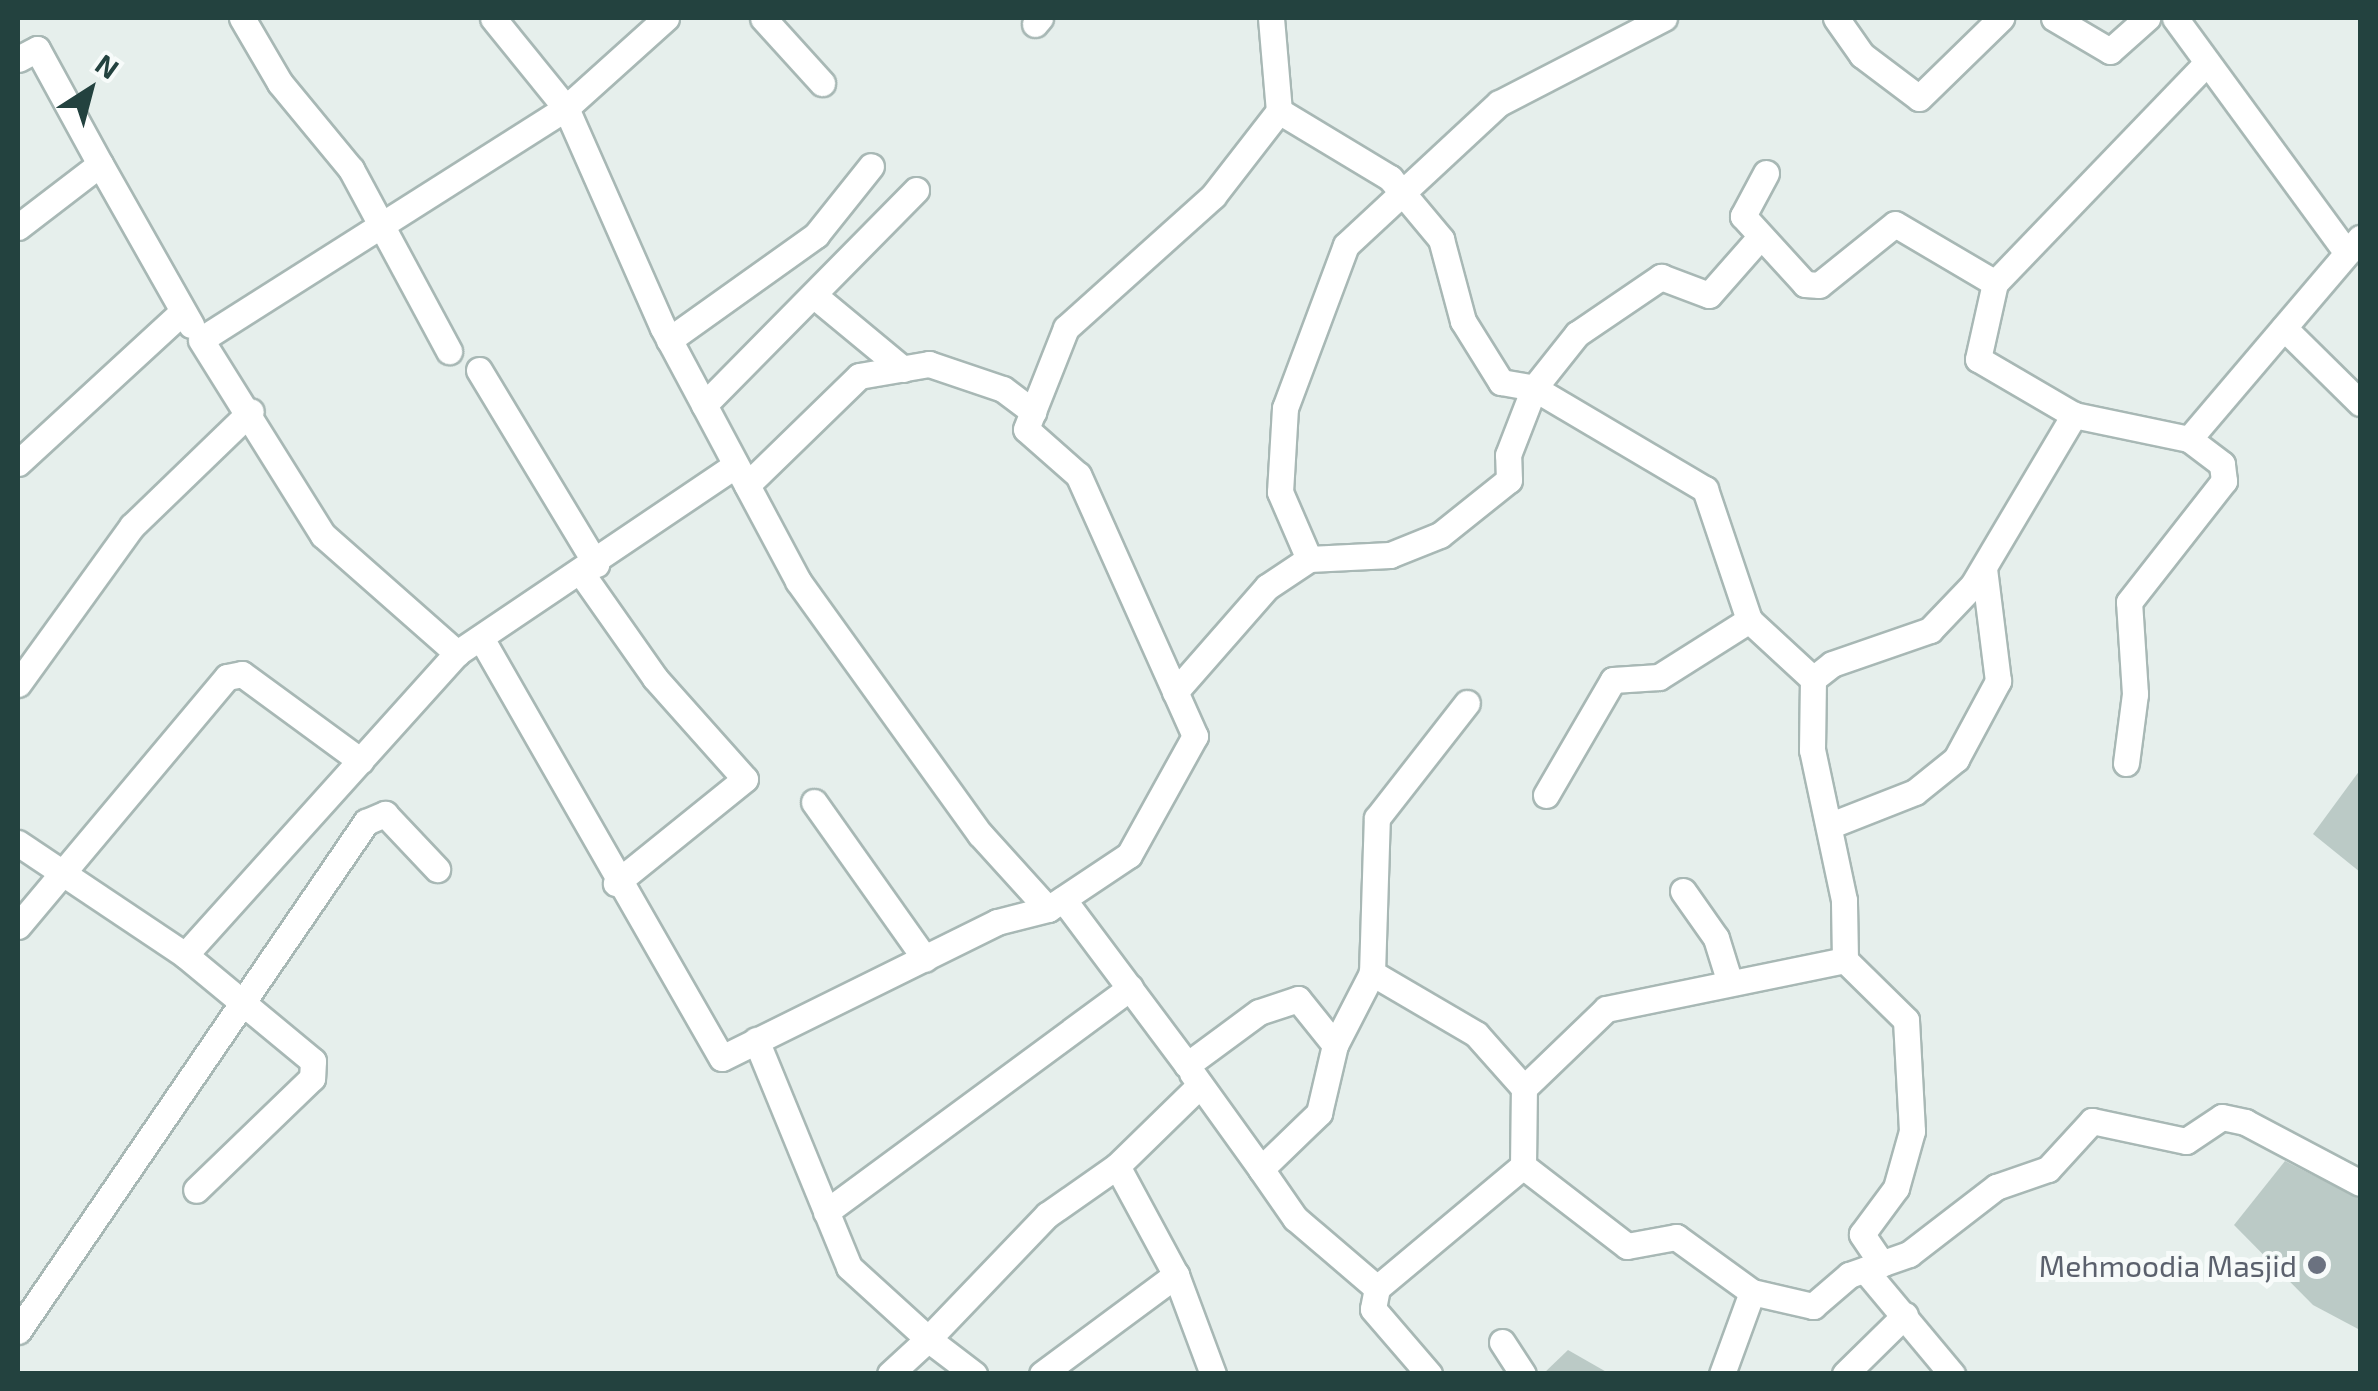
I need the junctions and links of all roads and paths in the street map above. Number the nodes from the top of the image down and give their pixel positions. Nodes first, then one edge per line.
1 (242, 18) edge
2 (493, 18) edge
3 (666, 18) edge
4 (763, 18) edge
5 (1271, 18) edge
6 (1836, 18) edge
7 (2001, 18) edge
8 (2054, 18) edge
9 (2148, 18) edge
10 (2175, 18) edge
11 (1650, 21) edge
12 (18, 58) edge
13 (2206, 64) junction
14 (822, 83) dead end
15 (566, 108) junction
16 (1279, 111) junction
17 (100, 164) junction
18 (871, 166) dead end
19 (1766, 173) dead end
20 (916, 190) dead end
21 (1406, 197) junction
22 (383, 226) junction
23 (18, 227) edge
24 (1759, 238) junction
25 (2354, 245) edge
26 (1994, 283) junction
27 (816, 296) junction
28 (182, 312) junction
29 (2284, 328) junction
30 (201, 340) junction
31 (669, 340) junction
32 (448, 351) dead end
33 (903, 369) junction
34 (480, 370) dead end
35 (1534, 388) junction
36 (2360, 403) edge
37 (704, 405) junction
38 (250, 411) junction
39 (1033, 412) junction
40 (2074, 415) junction
41 (2189, 439) junction
42 (18, 463) edge
43 (741, 475) junction
44 (1308, 559) junction
45 (1984, 568) junction
46 (589, 569) junction
47 (1748, 620) junction
48 (481, 638) junction
49 (457, 653) junction
50 (1813, 680) junction
51 (18, 684) edge
52 (1175, 692) junction
53 (1467, 703) dead end
54 (361, 762) junction
55 (2126, 763) dead end
56 (1546, 795) dead end
57 (814, 802) dead end
58 (1831, 825) junction
59 (18, 843) edge
60 (437, 869) dead end
61 (62, 872) junction
62 (616, 883) junction
63 (1683, 891) dead end
64 (1055, 904) junction
65 (18, 926) edge
66 (185, 955) junction
67 (925, 959) junction
68 (1845, 960) junction
69 (1372, 973) junction
70 (1730, 983) junction
71 (1130, 988) junction
72 (245, 999) junction
73 (756, 1040) junction
74 (1335, 1045) junction
75 (1194, 1075) junction
76 (1524, 1088) junction
77 (1117, 1166) junction
78 (1523, 1166) junction
79 (1261, 1169) junction
80 (2360, 1183) edge
81 (196, 1190) dead end
82 (826, 1212) junction
83 (1873, 1267) junction
84 (1176, 1275) junction
85 (1377, 1288) junction
86 (1752, 1292) junction
87 (1906, 1314) junction
88 (18, 1331) edge
89 (928, 1339) junction
90 (1502, 1342) dead end
91 (890, 1374) edge
92 (974, 1374) edge
93 (1042, 1374) edge
94 (1213, 1374) edge
95 (1429, 1374) edge
96 (1524, 1374) edge
97 (1722, 1374) edge
98 (1845, 1374) edge
99 (1952, 1374) edge

1 - 22 street
2 - 15 street
3 - 15 street
4 - 14 street
5 - 16 street
6 - 7 street
8 - 9 street
10 - 13 street
11 - 21 street
12 - 17 street
13 - 25 street
13 - 26 street
15 - 22 street
15 - 31 street
16 - 21 street
16 - 39 street
17 - 23 street
17 - 28 street
18 - 31 street
19 - 24 street
20 - 27 street
21 - 35 street
21 - 44 street
22 - 30 street
22 - 32 street
24 - 26 street
24 - 35 street
25 - 29 street
26 - 40 street
27 - 33 street
27 - 37 street
28 - 30 street
28 - 42 street
29 - 36 street
29 - 41 street
30 - 38 street
31 - 37 street
33 - 39 street
33 - 43 street
34 - 46 street
35 - 44 street
35 - 47 street
37 - 43 street
38 - 49 street
38 - 51 street
39 - 52 street
40 - 41 street
40 - 45 street
41 - 55 street
43 - 46 street
43 - 64 street
44 - 52 street
45 - 50 street
45 - 58 street
46 - 48 street
46 - 62 street
47 - 50 street
47 - 56 street
48 - 49 street
48 - 62 street
49 - 54 street
50 - 58 street
52 - 64 street
53 - 69 street
54 - 61 street
54 - 66 street
57 - 67 street
58 - 68 street
59 - 61 street
60 - 72 street
61 - 65 street
61 - 66 street
62 - 73 street
63 - 70 street
64 - 67 street
64 - 71 street
66 - 72 street
67 - 73 street
68 - 70 street
68 - 83 street
69 - 74 street
69 - 76 street
70 - 76 street
71 - 75 street
71 - 82 street
72 - 81 street
72 - 88 street
73 - 82 street
74 - 75 street
74 - 79 street
75 - 77 street
75 - 79 street
76 - 78 street
77 - 84 street
77 - 89 street
78 - 85 street
78 - 86 street
79 - 85 street
80 - 83 street
82 - 89 street
83 - 86 street
83 - 87 street
84 - 93 street
84 - 94 street
85 - 95 street
86 - 97 street
87 - 98 street
87 - 99 street
89 - 91 street
89 - 92 street
90 - 96 street

